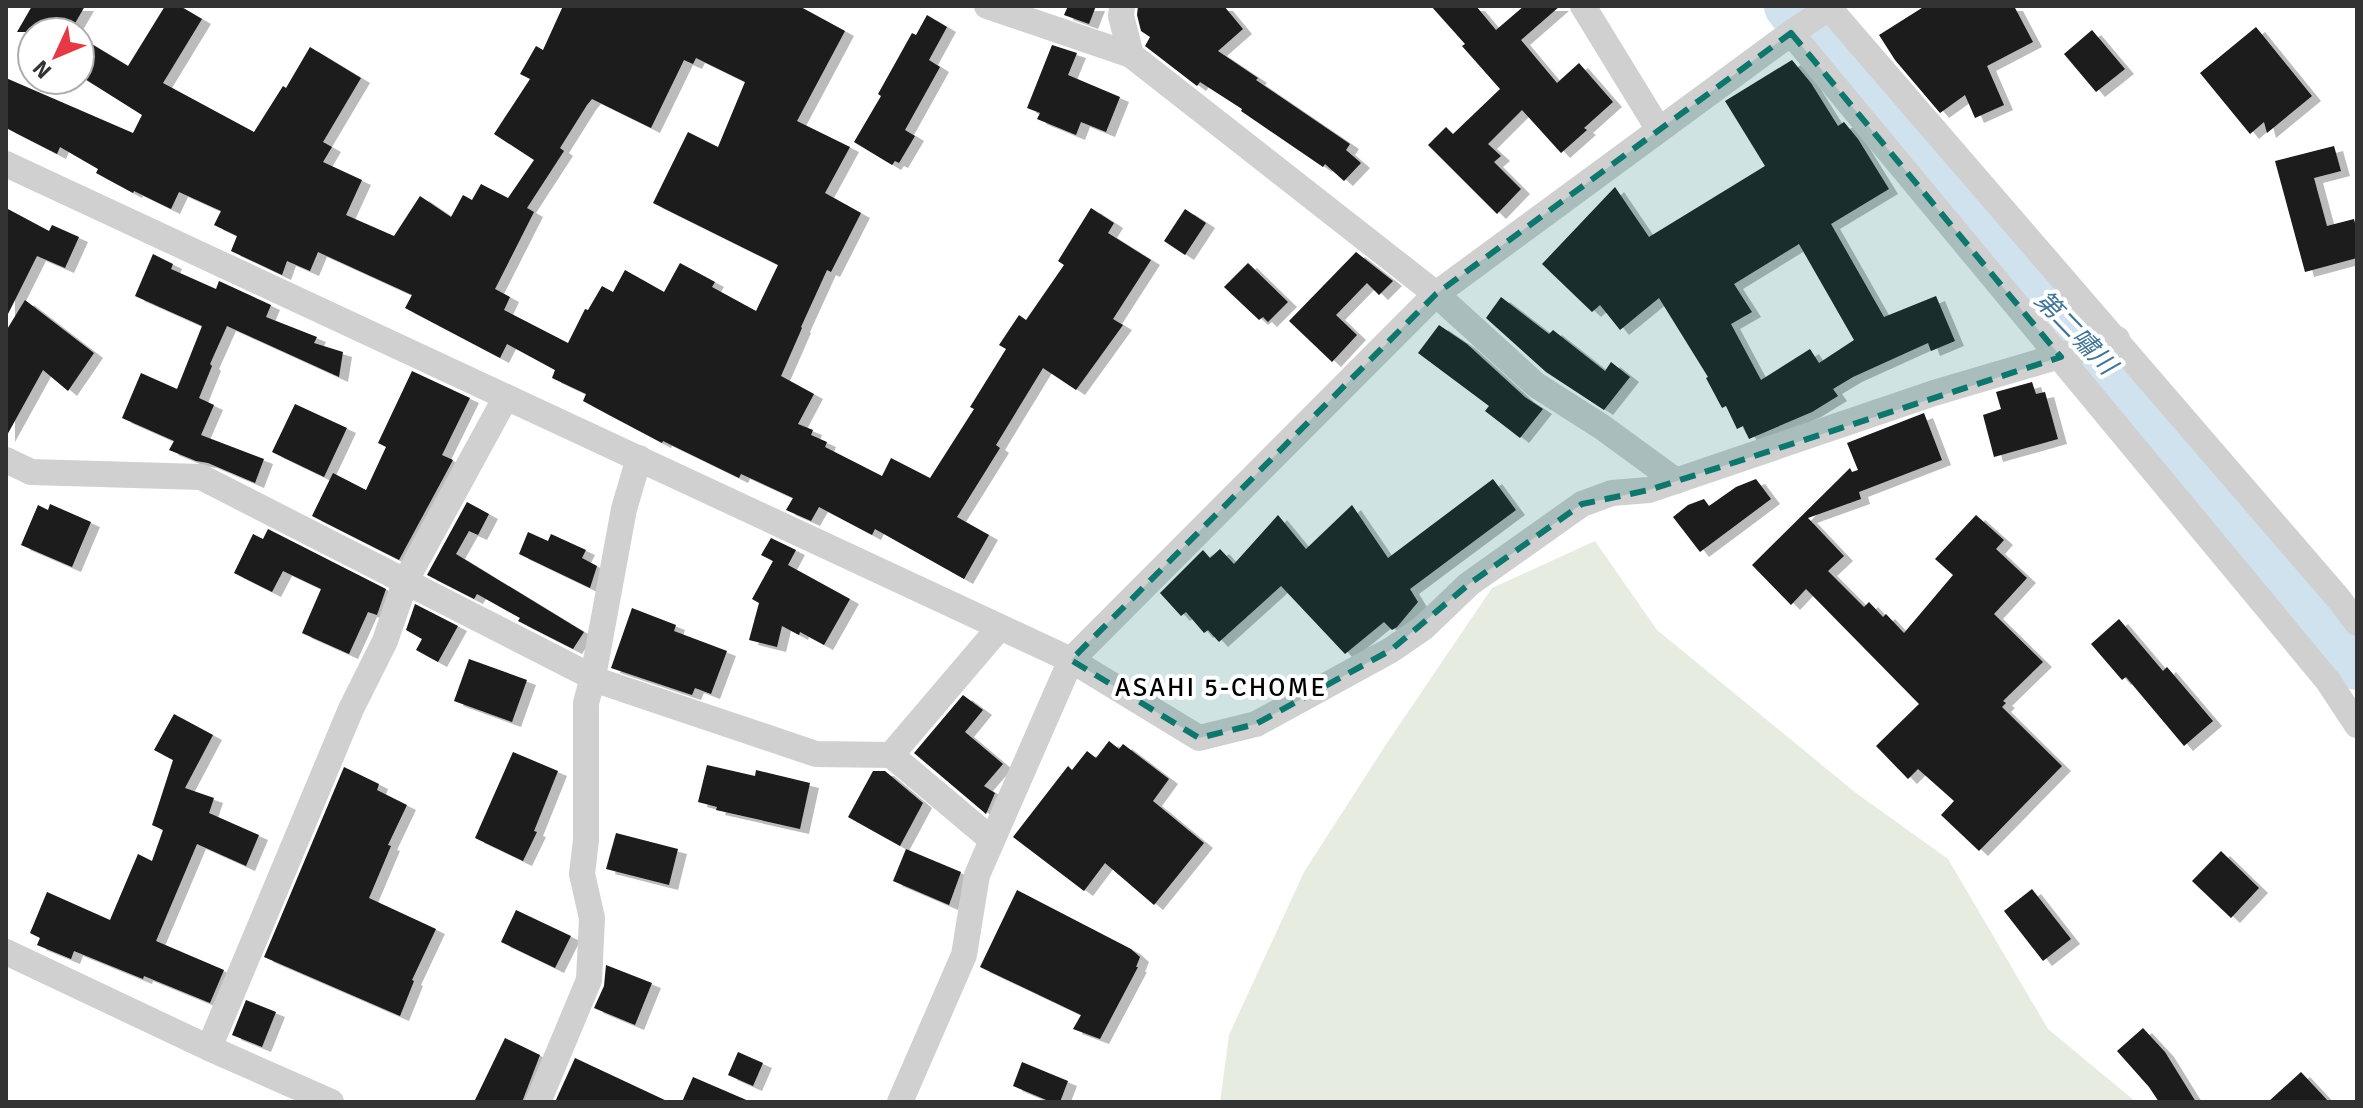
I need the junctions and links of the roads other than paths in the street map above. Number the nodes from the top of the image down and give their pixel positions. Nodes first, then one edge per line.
1 (987, 6) edge
2 (1122, 6) edge
3 (1583, 6) edge
4 (1826, 9) edge
5 (1791, 33) junction
6 (1131, 55) junction
7 (1659, 130) junction
8 (6, 164) edge
9 (1436, 294) junction
10 (2110, 341) junction
11 (2065, 355) junction
12 (506, 397) junction
13 (639, 458) junction
14 (6, 460) edge
15 (1676, 481) junction
16 (406, 580) junction
17 (2357, 623) edge
18 (1000, 627) junction
19 (1071, 660) junction
20 (593, 677) junction
21 (2357, 725) edge
22 (891, 755) junction
23 (992, 840) junction
24 (6, 952) edge
25 (209, 1048) junction
26 (331, 1102) edge
27 (538, 1102) edge
28 (900, 1102) edge

1 - 6 street
2 - 6 street
3 - 7 street
4 - 5 street
4 - 10 street
5 - 7 street
5 - 11 street
6 - 9 street
7 - 9 street
8 - 12 street
9 - 15 street
9 - 19 street
10 - 11 street
10 - 17 street
11 - 15 street
11 - 21 street
12 - 13 street
12 - 16 street
13 - 18 street
13 - 20 street
14 - 16 street
15 - 19 street
16 - 20 street
16 - 25 street
18 - 19 street
18 - 22 street
19 - 23 street
20 - 22 street
20 - 27 street
22 - 23 street
23 - 28 street
24 - 25 street
25 - 26 street

